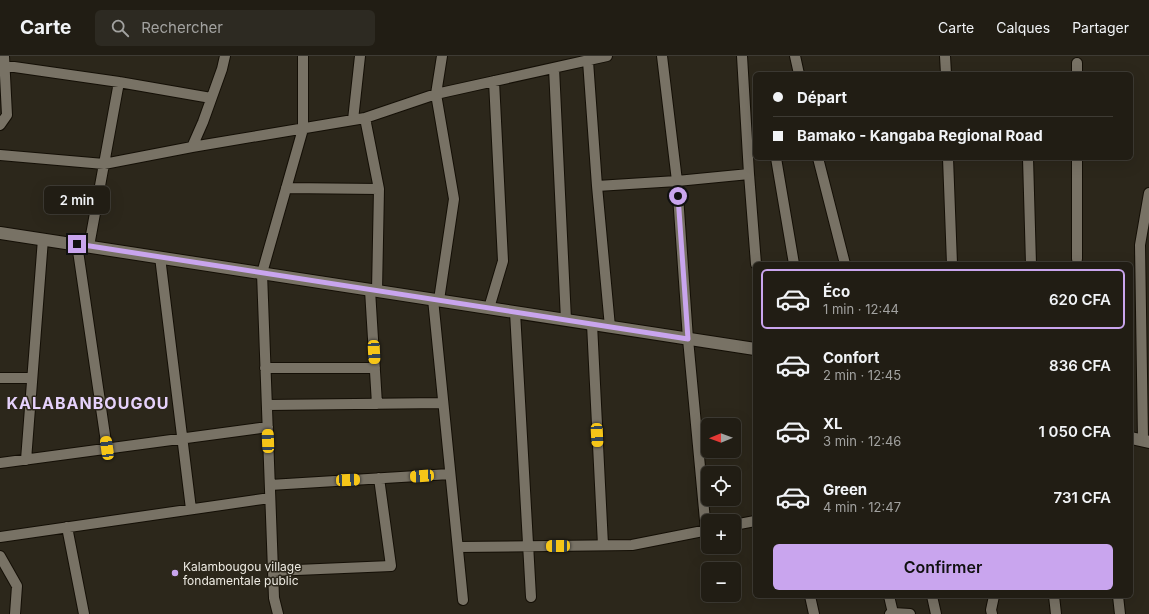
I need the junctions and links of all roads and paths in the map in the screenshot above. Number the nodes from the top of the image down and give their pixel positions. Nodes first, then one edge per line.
1 (225, 56) edge
2 (303, 56) edge
3 (360, 56) edge
4 (442, 56) edge
5 (607, 56) edge
6 (662, 56) edge
7 (742, 56) edge
8 (796, 56) edge
9 (945, 56) edge
10 (588, 61) junction
11 (3, 62) edge
12 (1078, 63) dead end
13 (554, 68) junction
14 (798, 72) edge
15 (946, 72) edge
16 (1078, 72) edge
17 (494, 81) junction
18 (119, 82) junction
19 (436, 94) junction
20 (211, 98) junction
21 (365, 118) junction
22 (353, 120) junction
23 (0, 125) edge
24 (303, 129) junction
25 (192, 147) junction
26 (0, 155) edge
27 (776, 160) edge
28 (819, 160) edge
29 (948, 160) edge
30 (1028, 160) edge
31 (1077, 160) edge
32 (104, 164) junction
33 (749, 174) junction
34 (677, 180) junction
35 (597, 186) junction
36 (286, 188) junction
37 (379, 189) junction
38 (1149, 193) edge
39 (0, 232) edge
40 (43, 239) junction
41 (83, 245) junction
42 (160, 257) junction
43 (1077, 259) dead end
44 (756, 262) edge
45 (794, 262) edge
46 (844, 262) edge
47 (952, 262) edge
48 (1031, 262) edge
49 (262, 273) junction
50 (373, 290) junction
51 (436, 300) junction
52 (490, 308) junction
53 (515, 312) junction
54 (566, 320) junction
55 (592, 324) junction
56 (610, 327) junction
57 (688, 339) junction
58 (753, 349) edge
59 (265, 368) junction
60 (375, 368) junction
61 (0, 378) edge
62 (32, 378) junction
63 (443, 403) junction
64 (377, 404) junction
65 (267, 405) junction
66 (268, 427) junction
67 (183, 438) junction
68 (1133, 438) edge
69 (1146, 441) edge
70 (107, 448) junction
71 (26, 460) junction
72 (0, 463) edge
73 (450, 474) junction
74 (378, 478) junction
75 (270, 485) junction
76 (270, 498) junction
77 (191, 509) junction
78 (705, 514) edge
79 (753, 521) edge
80 (741, 524) edge
81 (67, 527) junction
82 (701, 531) edge
83 (0, 537) edge
84 (603, 545) junction
85 (528, 546) junction
86 (458, 547) junction
87 (0, 556) edge
88 (273, 571) junction
89 (530, 597) dead end
90 (810, 598) edge
91 (889, 598) edge
92 (932, 598) edge
93 (994, 598) edge
94 (1054, 598) edge
95 (1118, 598) edge
96 (463, 600) dead end
97 (15, 614) edge
98 (84, 614) edge
99 (278, 614) edge
100 (814, 614) edge
101 (892, 614) edge
102 (910, 614) edge
103 (936, 614) edge
104 (992, 614) edge
105 (1056, 614) edge
106 (1120, 614) edge

1 - 20 street
2 - 24 street
3 - 22 street
4 - 19 street
5 - 10 street
6 - 34 street
7 - 33 street
8 - 14 street
9 - 15 street
10 - 13 street
10 - 35 street
11 - 18 street
11 - 23 street
12 - 16 street
13 - 17 street
13 - 54 street
17 - 19 street
17 - 52 street
18 - 20 street
18 - 32 street
19 - 21 street
19 - 51 street
20 - 25 street
21 - 22 street
21 - 37 street
22 - 24 street
24 - 25 street
24 - 36 street
25 - 32 street
26 - 32 street
27 - 45 street
28 - 46 street
29 - 47 street
30 - 48 street
31 - 43 street
32 - 41 street
33 - 34 street
33 - 44 street
34 - 35 street
34 - 57 street
35 - 56 street
36 - 37 street
36 - 49 street
37 - 50 street
38 - 69 street
39 - 40 street
40 - 41 street
40 - 62 street
41 - 42 street
41 - 70 street
42 - 49 street
42 - 67 street
49 - 50 street
49 - 59 street
50 - 51 street
50 - 60 street
51 - 52 street
51 - 63 street
52 - 53 street
53 - 54 street
53 - 85 street
54 - 55 street
55 - 56 street
55 - 84 street
56 - 57 street
57 - 58 street
57 - 78 street
59 - 60 street
59 - 65 street
60 - 64 street
61 - 62 street
62 - 71 street
63 - 64 street
63 - 73 street
64 - 65 street
65 - 66 street
66 - 67 street
66 - 75 street
67 - 70 street
67 - 77 street
68 - 69 street
70 - 71 street
71 - 72 street
73 - 74 street
73 - 86 street
74 - 75 street
74 - 88 street
75 - 76 street
76 - 77 street
76 - 88 street
77 - 81 street
79 - 80 street
81 - 83 street
81 - 98 street
82 - 84 street
84 - 85 street
85 - 86 street
85 - 89 street
86 - 96 street
87 - 97 street
88 - 99 street
90 - 100 street
91 - 101 street
92 - 103 street
93 - 104 street
94 - 105 street
95 - 106 street
101 - 102 street

